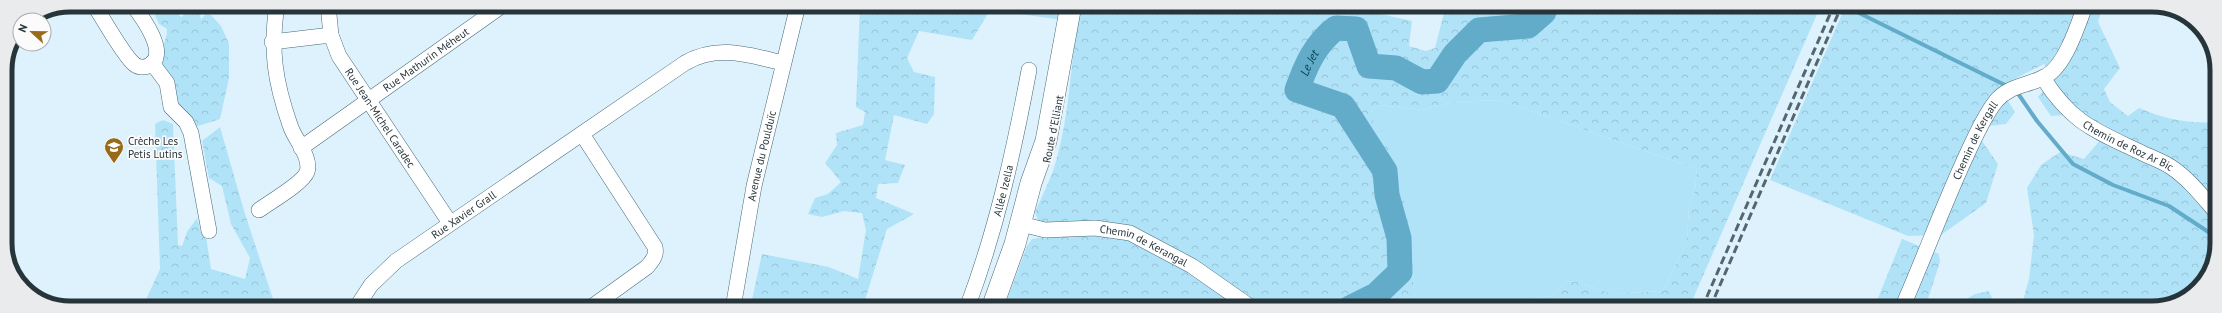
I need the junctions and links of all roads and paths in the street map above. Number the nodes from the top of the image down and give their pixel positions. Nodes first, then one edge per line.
1 (99, 12) edge
2 (138, 12) edge
3 (276, 12) edge
4 (329, 12) edge
5 (491, 12) edge
6 (796, 12) edge
7 (1070, 12) edge
8 (2082, 12) edge
9 (331, 35) junction
10 (272, 42) junction
11 (152, 63) junction
12 (783, 63) junction
13 (1029, 70) dead end
14 (2043, 78) junction
15 (368, 100) junction
16 (582, 134) junction
17 (301, 148) junction
18 (2210, 205) edge
19 (260, 210) dead end
20 (1024, 215) junction
21 (450, 223) junction
22 (209, 231) dead end
23 (361, 301) edge
24 (600, 301) edge
25 (733, 301) edge
26 (969, 301) edge
27 (994, 301) edge
28 (1242, 301) edge
29 (1905, 301) edge

1 - 11 street
2 - 11 street
3 - 10 street
4 - 9 street, Rue Jean-Michel Caradec
5 - 15 street, Rue Mathurin Méheut
6 - 12 street, Avenue du Poulduïc
7 - 20 street, Route d'Elliant
8 - 14 street, Chemin de Kergall
9 - 10 street
9 - 15 street, Rue Jean-Michel Caradec
10 - 17 street
11 - 22 street
12 - 16 street, Rue Xavier Grall
12 - 25 street, Avenue du Poulduïc
13 - 26 street, Allée Izella
14 - 18 street, Chemin de Roz Ar Bic
14 - 29 street, Chemin de Kergall
15 - 17 street, Rue Mathurin Méheut
15 - 21 street, Rue Jean-Michel Caradec
16 - 21 street, Rue Xavier Grall
16 - 24 street
17 - 19 street
20 - 27 street, Route d'Elliant
20 - 28 street, Chemin de Kerangal
21 - 23 street, Rue Xavier Grall

